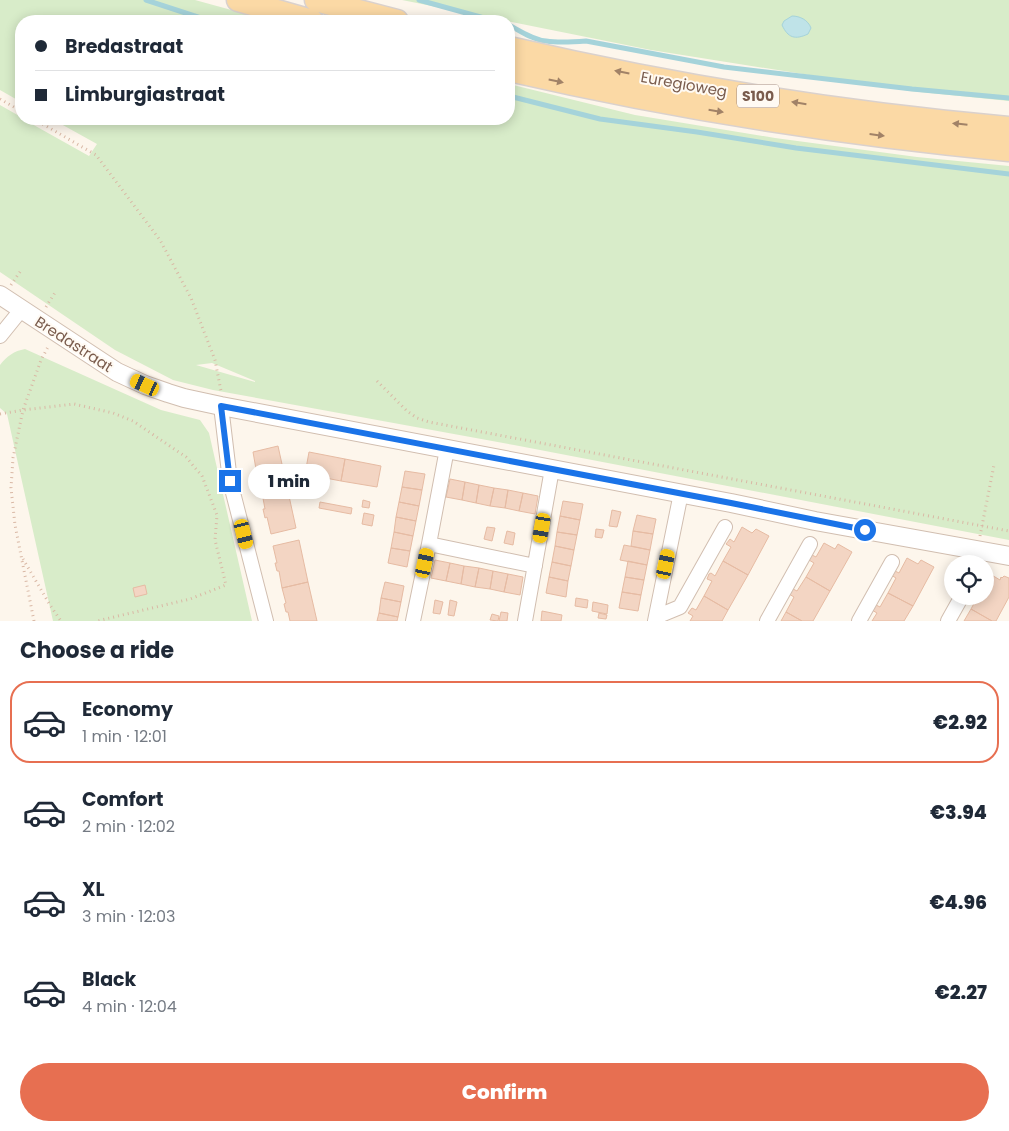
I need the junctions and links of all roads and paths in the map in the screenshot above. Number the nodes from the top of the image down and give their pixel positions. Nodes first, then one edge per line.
1 (238, 0) edge
2 (316, 0) edge
3 (291, 15) edge
4 (374, 15) edge
5 (515, 49) edge
6 (515, 71) edge
7 (0, 99) edge
8 (15, 108) edge
9 (44, 125) edge
10 (1009, 128) edge
11 (1009, 150) edge
12 (0, 295) edge
13 (21, 310) junction
14 (56, 333) junction
15 (0, 336) edge
16 (377, 381) dead end
17 (221, 406) junction
18 (23, 410) junction
19 (0, 414) edge
20 (447, 449) junction
21 (994, 465) dead end
22 (552, 469) junction
23 (681, 493) junction
24 (981, 526) junction
25 (725, 527) dead end
26 (1009, 531) edge
27 (429, 544) junction
28 (810, 544) dead end
29 (967, 555) edge
30 (976, 555) edge
31 (21, 556) junction
32 (994, 556) edge
33 (1009, 556) edge
34 (892, 562) dead end
35 (535, 566) junction
36 (957, 605) edge
37 (655, 619) edge
38 (34, 621) edge
39 (61, 621) edge
40 (97, 621) edge
41 (266, 621) edge
42 (413, 621) edge
43 (525, 621) edge
44 (767, 621) edge
45 (859, 621) edge
46 (948, 621) edge

1 - 3 main road
2 - 4 main road
10 -> 5 main road, Euregioweg / S100
6 -> 11 main road, Euregioweg / S100
7 - 8 path
9 - 17 path
12 - 13 street, Bredastraat
13 - 14 street, Bredastraat
13 - 15 street
14 - 17 street, Bredastraat
14 - 18 path
16 - 24 path
17 - 20 street, Bredastraat
17 - 41 street
18 - 19 path
18 - 31 path
18 - 40 path
20 - 22 street, Bredastraat
20 - 27 street
21 - 24 path
22 - 23 street, Bredastraat
22 - 35 street
23 - 29 street, Bredastraat
23 - 37 street
24 - 26 path
24 - 30 path
25 - 37 street
27 - 35 street
27 - 42 street
28 - 44 street
31 - 38 path
31 - 39 path
32 - 33 street, Bredastraat
34 - 45 street
35 - 43 street
36 - 46 street

